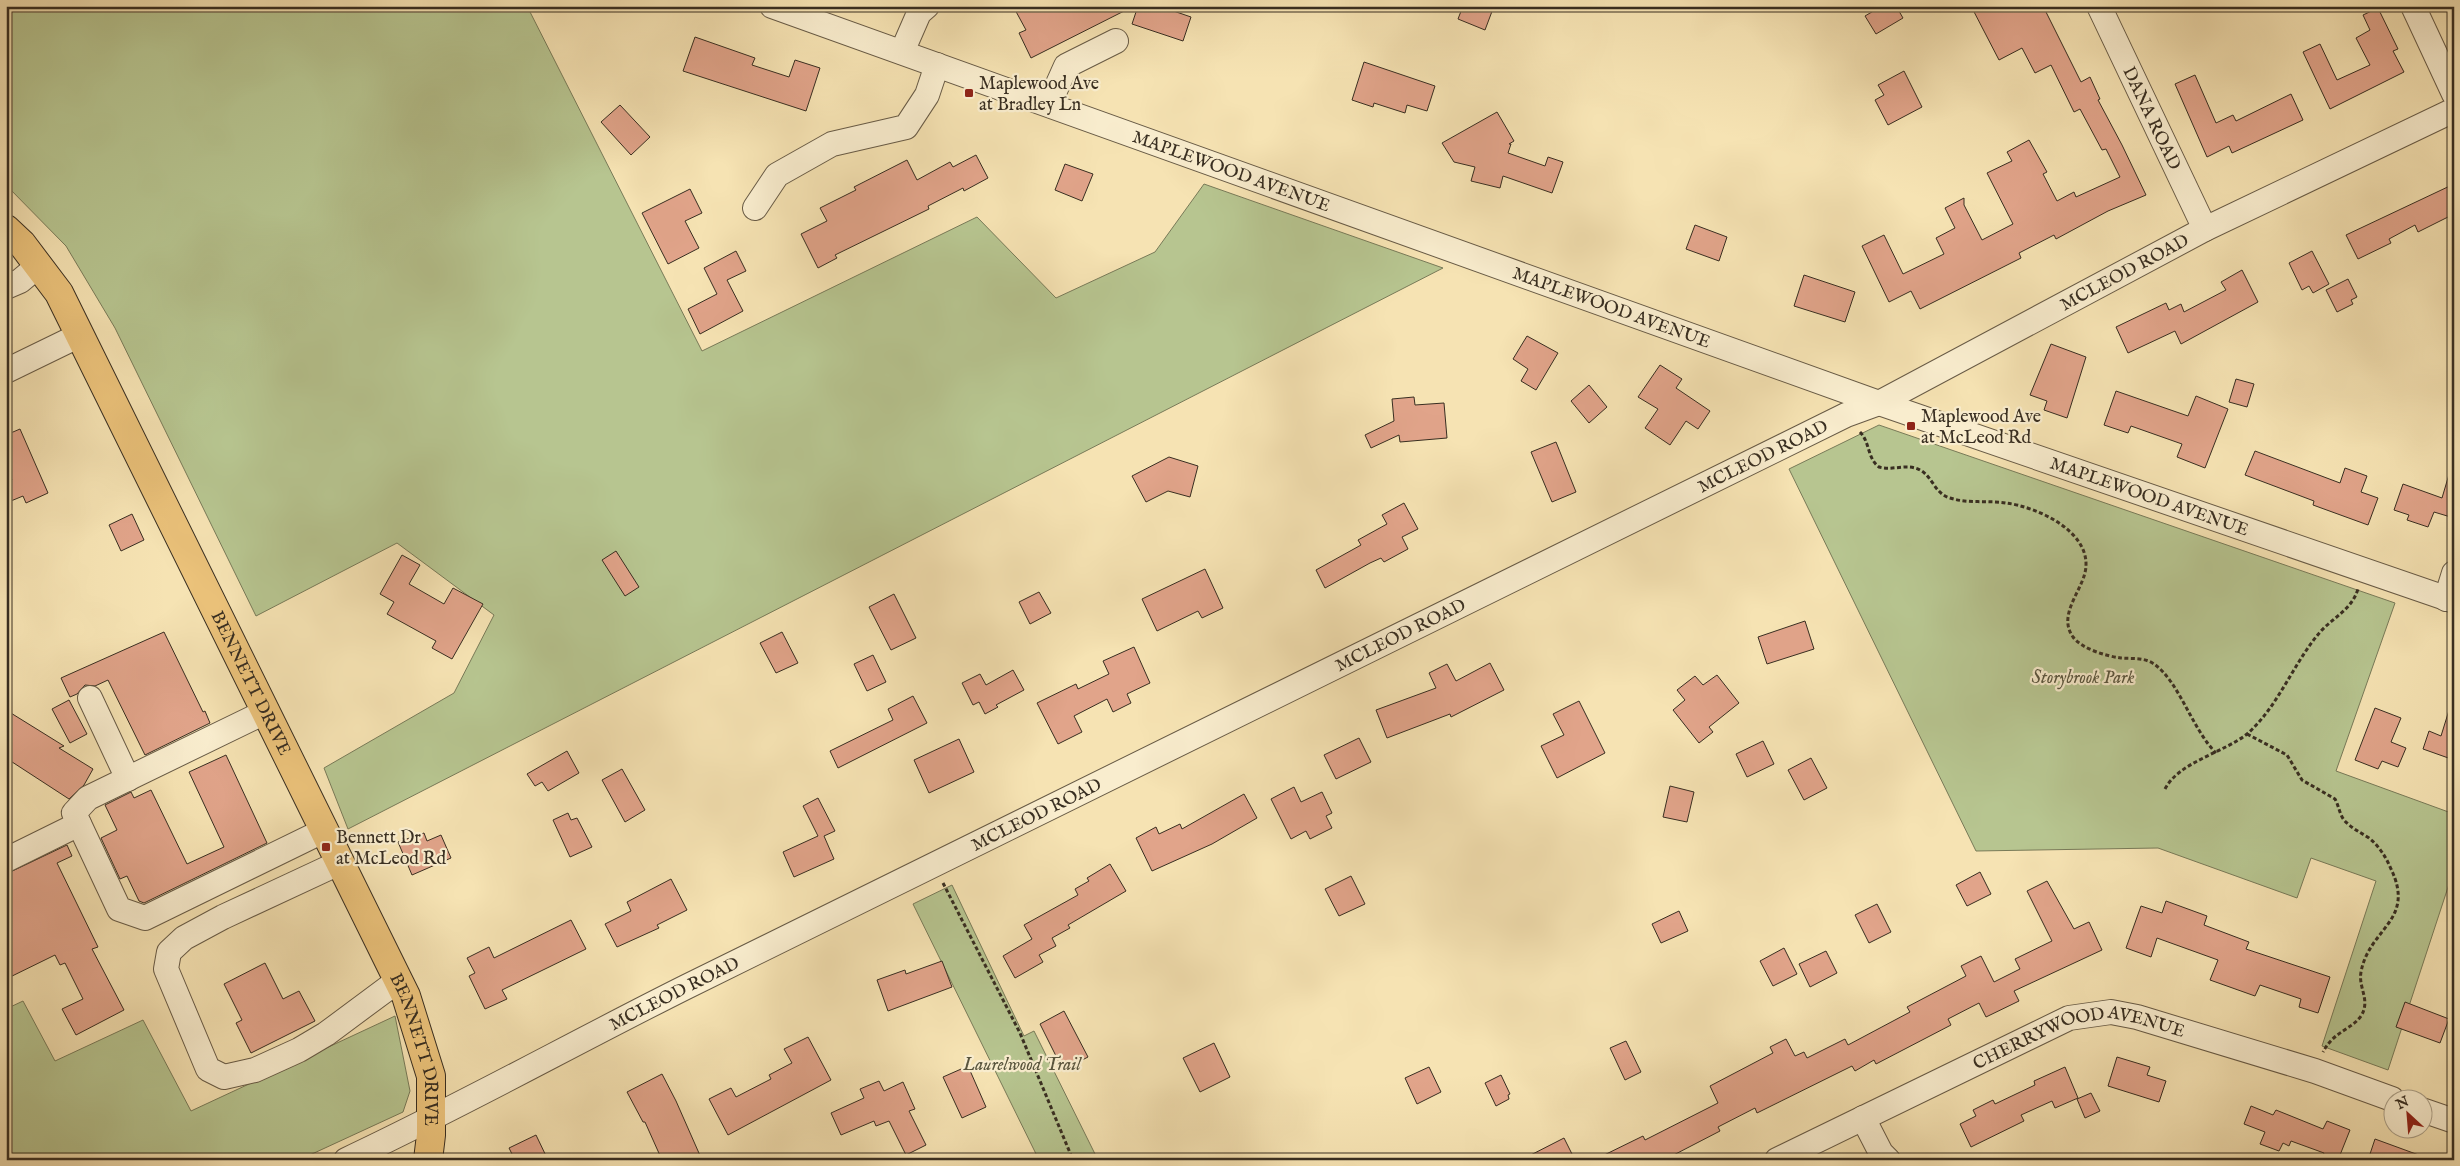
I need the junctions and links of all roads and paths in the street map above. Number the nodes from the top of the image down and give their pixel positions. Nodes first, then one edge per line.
1 (772, 6) edge
2 (927, 6) edge
3 (2099, 6) edge
4 (2413, 6) edge
5 (1116, 41) dead end
6 (902, 52) junction
7 (938, 65) junction
8 (2454, 94) edge
9 (1049, 104) junction
10 (2454, 110) edge
11 (754, 208) dead end
12 (6, 229) edge
13 (2205, 229) junction
14 (38, 266) junction
15 (6, 287) edge
16 (80, 334) junction
17 (6, 371) edge
18 (1878, 403) junction
19 (1846, 415) junction
20 (2365, 569) junction
21 (2454, 573) edge
22 (2450, 600) edge
23 (90, 698) dead end
24 (267, 711) junction
25 (2247, 734) junction
26 (2216, 753) junction
27 (128, 779) junction
28 (2165, 789) dead end
29 (79, 824) junction
30 (325, 830) junction
31 (6, 860) edge
32 (941, 861) junction
33 (341, 862) junction
34 (400, 982) junction
35 (2315, 1071) junction
36 (2382, 1095) edge
37 (2432, 1113) edge
38 (1863, 1118) junction
39 (430, 1120) junction
40 (2454, 1121) edge
41 (346, 1160) edge
42 (428, 1160) edge
43 (1073, 1160) edge
44 (1777, 1160) edge
45 (1888, 1160) edge

1 - 6 street, MAPLEWOOD AVENUE
2 - 6 street
3 - 13 street, DANA ROAD
4 - 8 street
5 - 9 street
6 - 7 street, MAPLEWOOD AVENUE
7 - 9 street, MAPLEWOOD AVENUE
7 - 11 street
9 - 18 street, MAPLEWOOD AVENUE
10 - 13 street, MCLEOD ROAD
12 - 14 main road, BENNETT DRIVE
13 - 18 street, MCLEOD ROAD
14 - 15 street
14 - 16 main road, BENNETT DRIVE
16 - 17 street
16 - 24 main road, BENNETT DRIVE
18 - 19 street, MCLEOD ROAD
18 - 20 street, MAPLEWOOD AVENUE
19 - 26 path
19 - 32 street, MCLEOD ROAD
20 - 22 street, MAPLEWOOD AVENUE
20 - 25 path
21 - 22 street
23 - 27 street
24 - 27 street
24 - 30 main road, BENNETT DRIVE
25 - 26 path
25 - 35 path
26 - 28 path
27 - 29 street
29 - 30 street
29 - 31 street
30 - 33 main road, BENNETT DRIVE
32 - 39 street, MCLEOD ROAD
32 - 43 path
33 - 34 main road, BENNETT DRIVE
33 - 34 street
34 - 39 main road, BENNETT DRIVE
35 - 36 street, CHERRYWOOD AVENUE
35 - 38 street, CHERRYWOOD AVENUE
37 - 40 street
38 - 44 street, CHERRYWOOD AVENUE
38 - 45 street
39 - 41 street, MCLEOD ROAD
39 - 42 main road, BENNETT DRIVE

